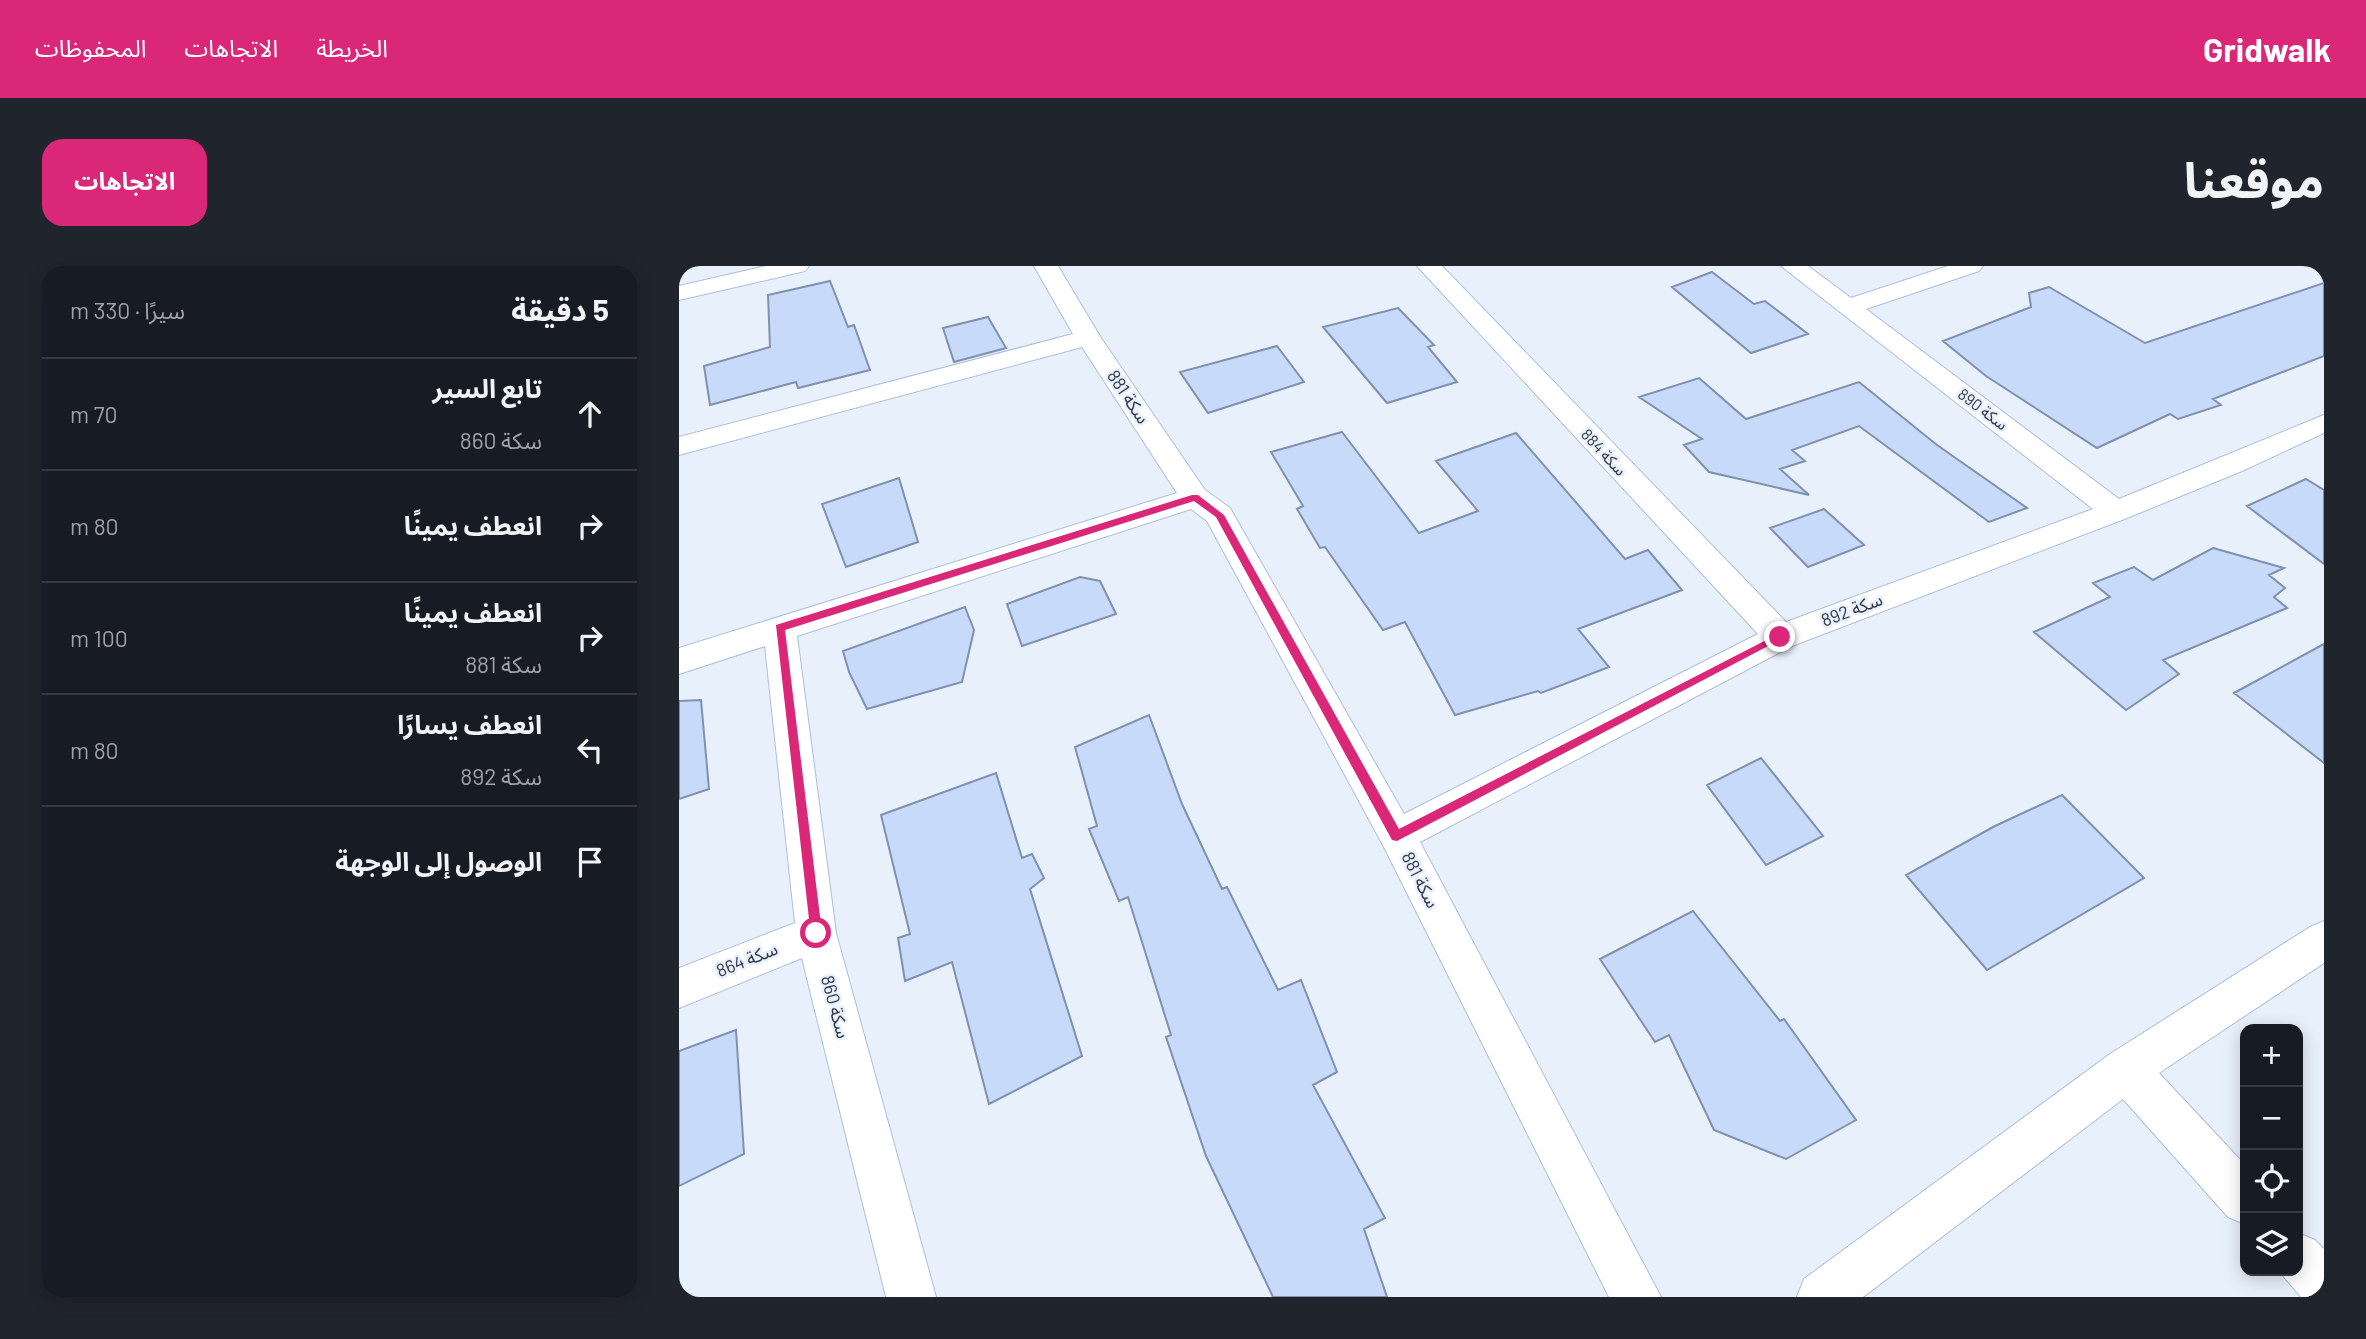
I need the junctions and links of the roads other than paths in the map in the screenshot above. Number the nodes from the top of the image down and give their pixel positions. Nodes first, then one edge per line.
1 (797, 266) edge
2 (1046, 266) edge
3 (1429, 266) edge
4 (1793, 266) edge
5 (1971, 266) edge
6 (708, 276) edge
7 (679, 293) edge
8 (1849, 307) junction
9 (1088, 338) junction
10 (2318, 432) edge
11 (679, 446) edge
12 (1195, 497) junction
13 (2116, 511) junction
14 (779, 628) junction
15 (1780, 637) junction
16 (679, 661) edge
17 (1397, 836) junction
18 (816, 933) junction
19 (2324, 940) edge
20 (679, 988) edge
21 (2126, 1069) junction
22 (2240, 1194) edge
23 (2303, 1263) edge
24 (2324, 1286) edge
25 (911, 1297) edge
26 (1636, 1297) edge
27 (1822, 1297) edge

1 - 6 street
2 - 9 street, سكة 881
3 - 15 street, سكة 884
4 - 8 street, سكة 890
5 - 8 street
6 - 7 street
8 - 13 street, سكة 890
9 - 11 street
9 - 12 street, سكة 881
10 - 13 street, سكة 892
12 - 14 street
12 - 17 street, سكة 881
13 - 15 street, سكة 892
14 - 16 street
14 - 18 street, سكة 860
15 - 17 street, سكة 892
17 - 26 street, سكة 881
18 - 20 street, سكة 864
18 - 25 street, سكة 860
19 - 21 street
21 - 22 street
21 - 27 street
23 - 24 street

